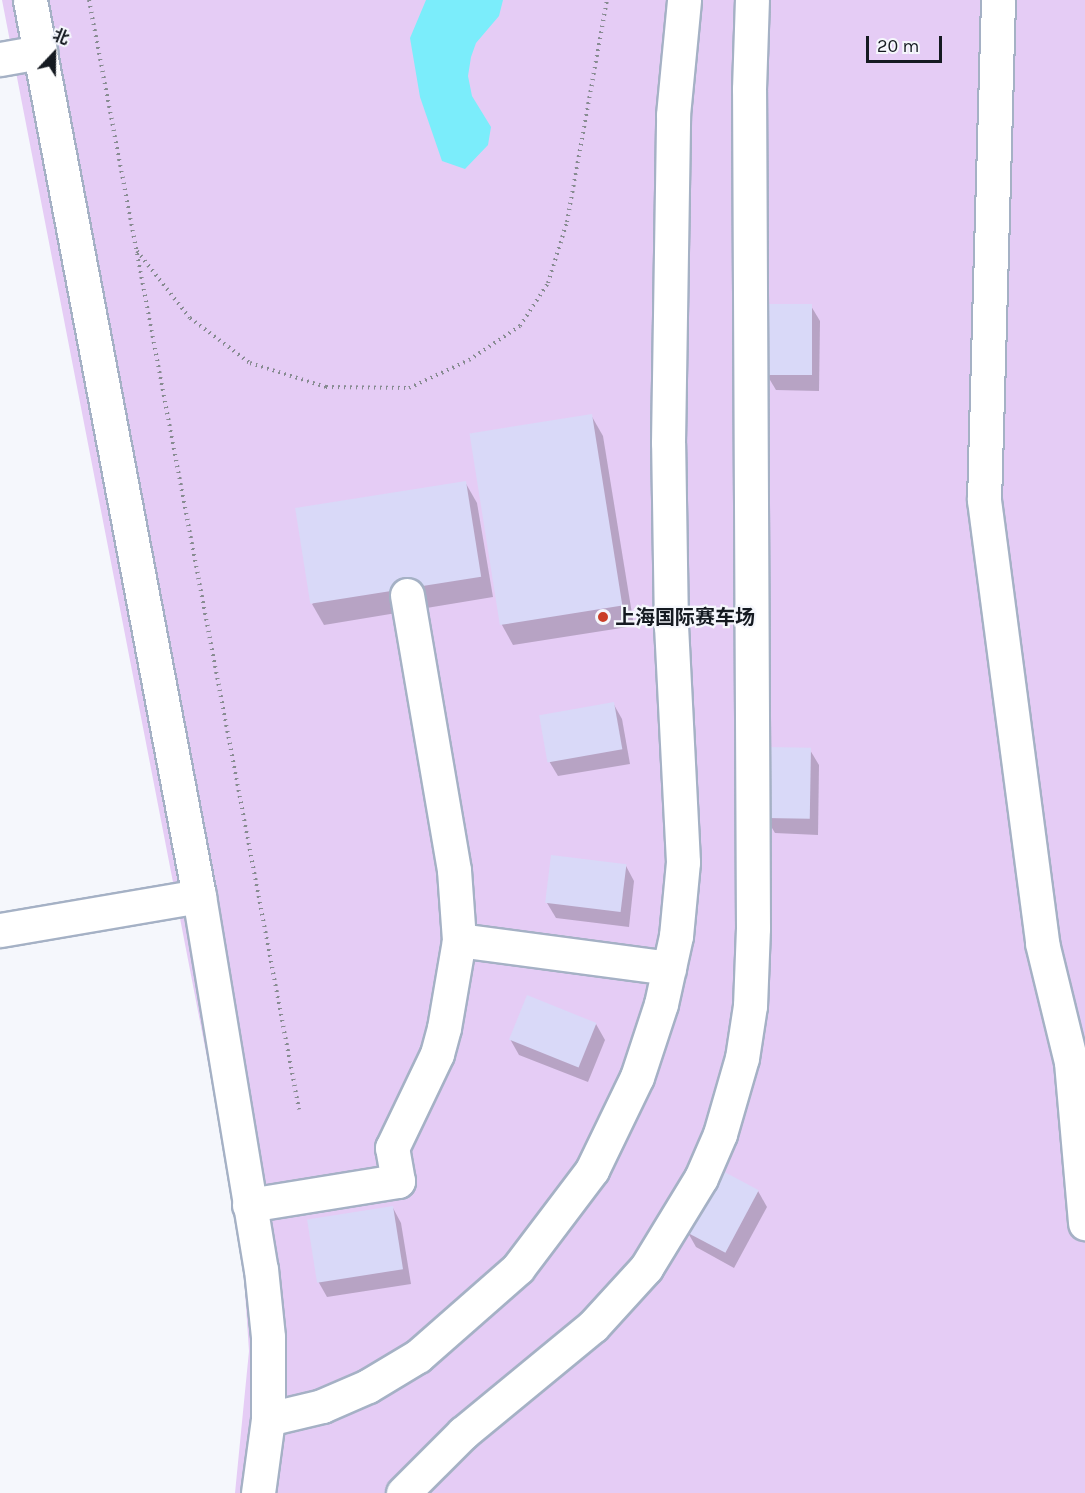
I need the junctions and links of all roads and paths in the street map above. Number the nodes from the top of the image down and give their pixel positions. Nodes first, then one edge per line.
1 (30, 0) edge
2 (89, 0) edge
3 (607, 0) edge
4 (684, 0) edge
5 (752, 0) edge
6 (998, 0) edge
7 (40, 52) junction
8 (0, 59) edge
9 (136, 248) junction
10 (407, 595) dead end
11 (199, 896) junction
12 (0, 930) edge
13 (459, 940) junction
14 (669, 968) junction
15 (299, 1109) dead end
16 (249, 1205) junction
17 (1085, 1223) edge
18 (268, 1419) junction
19 (258, 1493) edge
20 (403, 1493) edge

1 - 7 street
2 - 9 path
3 - 9 path
4 - 14 street
5 - 20 street
6 - 17 street
7 - 8 street
7 - 11 street
9 - 15 path
10 - 13 street
11 - 12 street
11 - 16 street
13 - 14 street
13 - 16 street
14 - 18 street
16 - 18 street
18 - 19 street

